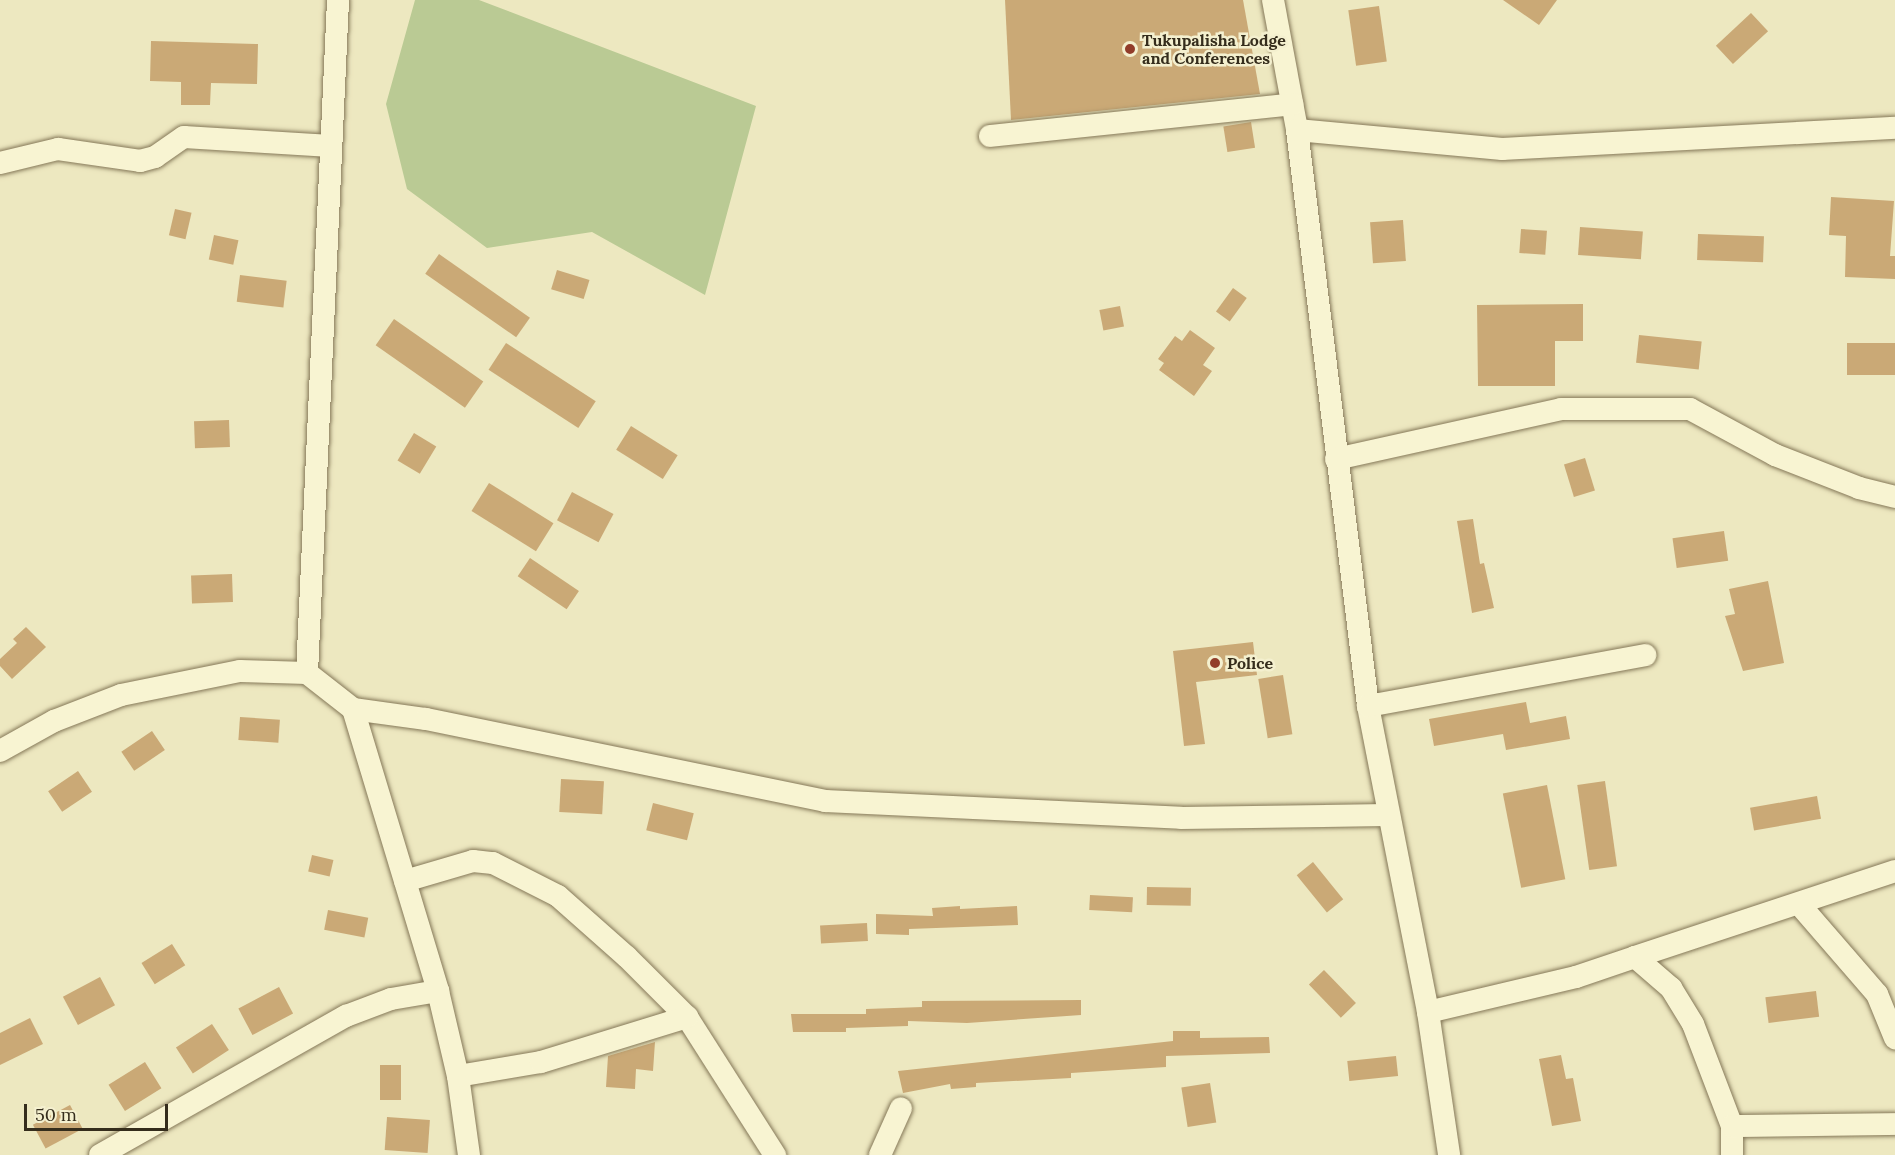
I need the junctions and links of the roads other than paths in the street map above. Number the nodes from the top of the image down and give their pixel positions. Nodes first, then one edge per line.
1 (338, 0) edge
2 (1273, 0) edge
3 (1292, 104) junction
4 (1895, 128) edge
5 (1297, 130) junction
6 (990, 136) dead end
7 (331, 146) junction
8 (0, 164) edge
9 (1336, 459) junction
10 (1895, 497) edge
11 (1645, 655) dead end
12 (307, 673) junction
13 (1368, 705) junction
14 (353, 709) junction
15 (0, 751) edge
16 (1388, 815) junction
17 (1892, 876) edge
18 (405, 881) junction
19 (1799, 904) junction
20 (1635, 957) junction
21 (438, 991) junction
22 (1428, 1012) junction
23 (687, 1017) junction
24 (1895, 1038) edge
25 (458, 1076) junction
26 (901, 1108) dead end
27 (1895, 1124) edge
28 (1732, 1126) junction
29 (100, 1155) edge
30 (470, 1155) edge
31 (775, 1155) edge
32 (880, 1155) edge
33 (1449, 1155) edge
34 (1732, 1155) edge

1 - 7 street
2 - 3 street
3 - 5 street
3 - 6 street
4 - 5 street
5 - 9 street
7 - 8 street
7 - 12 street
9 - 10 street
9 - 13 street
11 - 13 street
12 - 14 street
12 - 15 street
13 - 16 street
14 - 16 street
14 - 18 street
16 - 22 street
17 - 19 street
18 - 21 street
18 - 23 street
19 - 20 street
19 - 24 street
20 - 22 street
20 - 28 street
21 - 25 street
21 - 29 street
22 - 33 street
23 - 25 street
23 - 31 street
25 - 30 street
26 - 32 street
27 - 28 street
28 - 34 street

